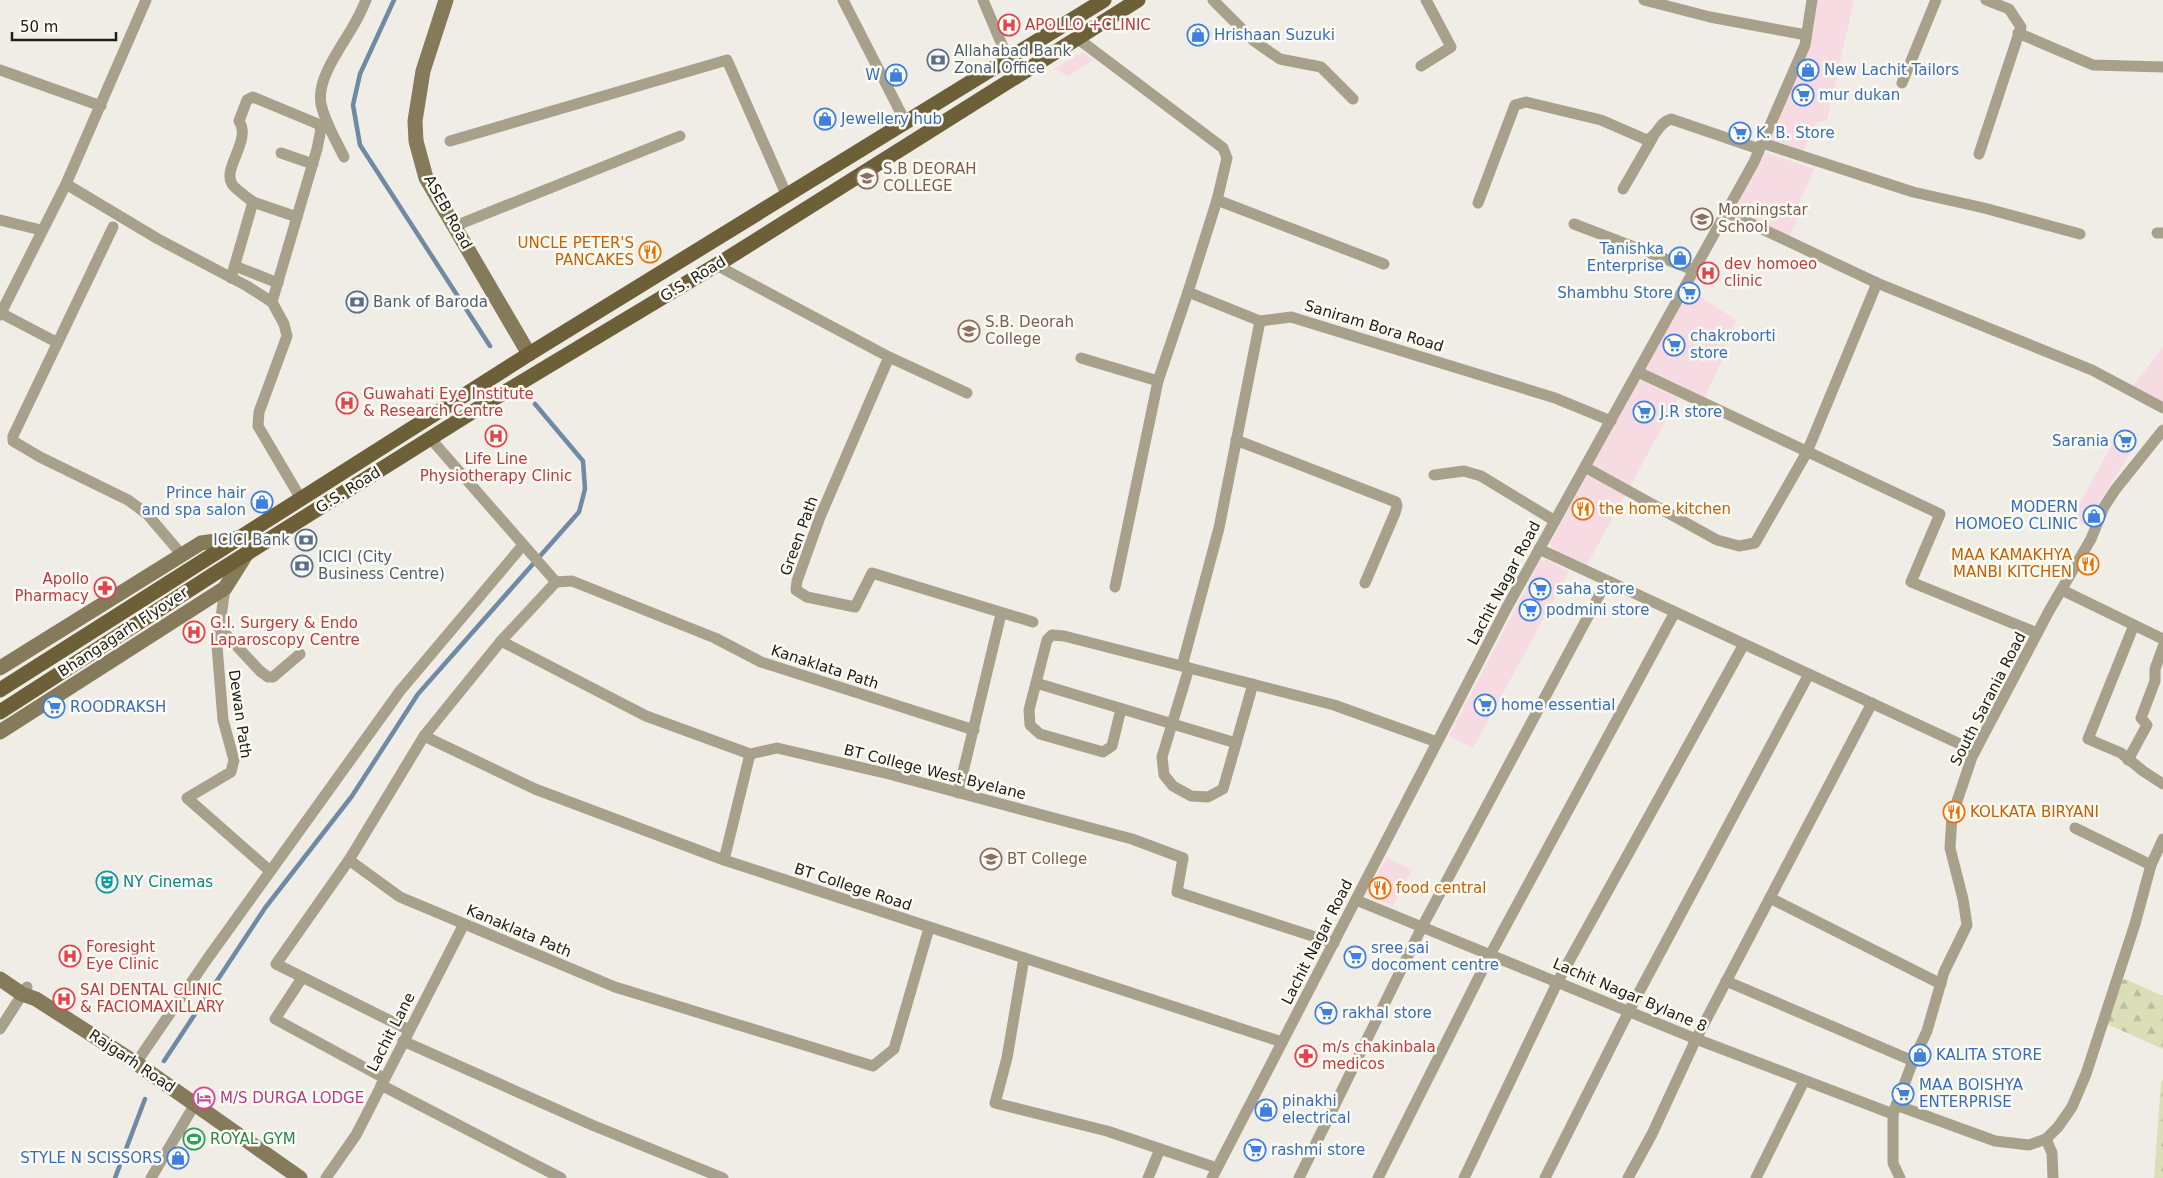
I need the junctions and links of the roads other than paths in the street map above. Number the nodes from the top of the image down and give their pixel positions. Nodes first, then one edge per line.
1 (146, 0) edge
2 (366, 0) edge
3 (446, 0) edge
4 (843, 0) edge
5 (983, 0) edge
6 (1104, 0) edge
7 (1138, 0) edge
8 (1213, 0) edge
9 (1426, 0) edge
10 (1644, 0) edge
11 (1812, 0) edge
12 (1936, 0) edge
13 (1986, 0) edge
14 (2018, 33) junction
15 (1806, 36) junction
16 (1077, 38) junction
17 (1008, 59) junction
18 (1421, 66) dead end
19 (2163, 67) edge
20 (0, 70) edge
21 (1902, 83) dead end
22 (1353, 99) dead end
23 (101, 106) junction
24 (906, 124) junction
25 (680, 136) dead end
26 (1652, 137) junction
27 (450, 141) dead end
28 (1761, 146) junction
29 (281, 153) dead end
30 (1978, 154) dead end
31 (344, 157) dead end
32 (313, 164) junction
33 (66, 184) junction
34 (1623, 189) dead end
35 (787, 196) junction
36 (1217, 200) junction
37 (253, 202) junction
38 (1478, 203) dead end
39 (1726, 212) junction
40 (297, 217) junction
41 (0, 220) edge
42 (1574, 224) dead end
43 (455, 226) junction
44 (113, 227) dead end
45 (41, 230) junction
46 (2080, 234) dead end
47 (1384, 264) dead end
48 (716, 265) junction
49 (1694, 270) junction
50 (233, 272) junction
51 (278, 283) junction
52 (1877, 283) junction
53 (1188, 292) junction
54 (272, 302) junction
55 (0, 314) edge
56 (1260, 321) junction
57 (56, 342) junction
58 (529, 354) junction
59 (889, 357) junction
60 (1081, 358) dead end
61 (1638, 372) junction
62 (1158, 381) junction
63 (966, 393) dead end
64 (2163, 408) edge
65 (1611, 420) junction
66 (2163, 430) edge
67 (430, 438) junction
68 (1236, 440) junction
69 (2153, 442) junction
70 (2163, 449) edge
71 (1807, 452) junction
72 (1585, 467) junction
73 (1434, 474) dead end
74 (301, 499) junction
75 (1555, 521) junction
76 (239, 538) junction
77 (523, 545) junction
78 (1539, 549) junction
79 (247, 553) junction
80 (182, 555) junction
81 (1607, 581) junction
82 (556, 582) junction
83 (1364, 583) dead end
84 (1115, 587) dead end
85 (225, 588) junction
86 (2062, 590) junction
87 (1675, 612) junction
88 (1001, 614) junction
89 (1033, 622) dead end
90 (2134, 625) junction
91 (219, 627) junction
92 (2037, 633) junction
93 (2163, 639) edge
94 (501, 641) junction
95 (1744, 644) junction
96 (2163, 647) edge
97 (300, 654) dead end
98 (1186, 667) junction
99 (0, 668) edge
100 (1809, 674) junction
101 (1036, 683) junction
102 (1253, 684) junction
103 (0, 690) edge
104 (1872, 703) junction
105 (1122, 708) junction
106 (0, 712) edge
107 (1172, 724) junction
108 (974, 730) junction
109 (0, 732) edge
110 (424, 736) junction
111 (1437, 742) junction
112 (1236, 743) junction
113 (1975, 751) junction
114 (750, 754) junction
115 (2128, 760) junction
116 (2163, 784) edge
117 (958, 793) junction
118 (2075, 828) dead end
119 (2163, 839) edge
120 (349, 860) junction
121 (724, 860) junction
122 (2151, 865) junction
123 (270, 871) junction
124 (1770, 898) junction
125 (1356, 900) junction
126 (464, 924) junction
127 (1422, 927) junction
128 (929, 928) junction
129 (1334, 943) junction
130 (1490, 954) junction
131 (1024, 958) junction
132 (0, 969) edge
133 (302, 978) junction
134 (0, 980) edge
135 (1558, 981) junction
136 (1726, 981) junction
137 (1941, 984) junction
138 (28, 994) junction
139 (1629, 1010) junction
140 (0, 1028) edge
141 (409, 1030) junction
142 (1696, 1039) junction
143 (403, 1041) junction
144 (1282, 1042) junction
145 (1913, 1061) junction
146 (136, 1063) junction
147 (1804, 1081) junction
148 (383, 1082) junction
149 (196, 1104) junction
150 (1895, 1110) junction
151 (2046, 1139) junction
152 (1160, 1149) junction
153 (1215, 1173) edge
154 (151, 1178) edge
155 (300, 1178) edge
156 (326, 1178) edge
157 (561, 1178) edge
158 (723, 1178) edge
159 (1148, 1178) edge
160 (1299, 1178) edge
161 (1378, 1178) edge
162 (1464, 1178) edge
163 (1545, 1178) edge
164 (1628, 1178) edge
165 (1756, 1178) edge
166 (1900, 1178) edge
167 (2053, 1178) edge

1 - 23 street
2 - 31 street
3 - 43 main road, ASEB Road
4 - 24 street
5 - 17 street
6 - 17 main road, G.S. Road
7 - 16 main road, G.S. Road
8 - 22 street
9 - 18 street
10 - 15 street
11 - 15 street, Lachit Nagar Road
12 - 21 street
13 - 14 street
14 - 19 street
14 - 30 street
15 - 28 street, Lachit Nagar Road
16 - 36 street
16 - 48 main road, G.S. Road
17 - 24 main road, G.S. Road
20 - 23 street
23 - 33 street
24 - 35 main road, G.S. Road
25 - 43 street
26 - 28 street
26 - 34 street
26 - 38 street
27 - 35 street
28 - 39 street, Lachit Nagar Road
28 - 46 street
29 - 32 street
32 - 37 street
32 - 40 street
33 - 45 street
33 - 50 street
35 - 58 main road, G.S. Road
36 - 47 street
36 - 53 street
37 - 40 street
37 - 50 street
39 - 49 street, Lachit Nagar Road
39 - 52 street
40 - 51 street
41 - 45 street
42 - 49 street
43 - 58 main road, ASEB Road
44 - 57 street
45 - 55 street
48 - 59 street
48 - 67 main road, G.S. Road
49 - 61 street, Lachit Nagar Road
50 - 51 street
50 - 54 street
51 - 54 street
52 - 64 street
52 - 71 street
53 - 56 street, Saniram Bora Road
53 - 62 street
54 - 74 street
55 - 57 street
56 - 65 street, Saniram Bora Road
56 - 68 street
57 - 80 street
58 - 74 main road, G.S. Road
59 - 63 street
59 - 88 street, Green Path
60 - 62 street
61 - 65 street, Lachit Nagar Road
61 - 71 street
62 - 84 street
65 - 72 street, Lachit Nagar Road
66 - 69 street, South Sarania Road
67 - 77 street
67 - 79 main road, G.S. Road
68 - 83 street
68 - 98 street
69 - 70 street
69 - 86 street, South Sarania Road
71 - 72 street
71 - 92 street
72 - 75 street, Lachit Nagar Road
73 - 75 street
74 - 76 main road, G.S. Road
75 - 78 street, Lachit Nagar Road
76 - 80 main road
76 - 103 main road, Bhangagarh Flyover
77 - 82 street
77 - 123 street
78 - 81 street
78 - 111 street, Lachit Nagar Road
79 - 85 main road
79 - 106 main road, Bhangagarh Flyover
80 - 99 main road
81 - 87 street
81 - 127 street
82 - 94 street
82 - 108 street, Kanaklata Path
85 - 91 street, Dewan Path
85 - 109 main road
86 - 90 street
86 - 92 street, South Sarania Road
87 - 95 street
87 - 130 street
88 - 89 street, Green Path
88 - 108 street
90 - 93 street
90 - 115 street
91 - 97 street
91 - 123 street, Dewan Path
92 - 113 street, South Sarania Road
94 - 110 street
94 - 114 street
95 - 100 street
95 - 135 street
96 - 115 street
98 - 101 street
98 - 102 street
98 - 107 street
100 - 104 street
100 - 139 street
101 - 105 street
101 - 105 street
102 - 111 street
102 - 112 street
104 - 113 street
104 - 124 street
105 - 107 street
107 - 112 street
107 - 112 street
108 - 117 street
110 - 120 street
110 - 121 street, BT College Road
111 - 125 street, Lachit Nagar Road
113 - 137 street, South Sarania Road
114 - 117 street, BT College West Byelane
114 - 121 street
115 - 116 street
117 - 129 street, BT College West Byelane
118 - 122 street
119 - 122 street
120 - 126 street, Kanaklata Path
120 - 133 street
121 - 128 street, BT College Road
122 - 151 street
123 - 146 street
124 - 136 street
124 - 137 street
125 - 127 street, Lachit Nagar Bylane 8
125 - 129 street, Lachit Nagar Road
126 - 128 street, Kanaklata Path
126 - 141 street, Lachit Lane
127 - 130 street, Lachit Nagar Bylane 8
127 - 160 street
128 - 131 street, BT College Road
129 - 144 street, Lachit Nagar Road
130 - 135 street, Lachit Nagar Bylane 8
130 - 161 street
131 - 144 street, BT College Road
131 - 152 street
132 - 138 main road, Rajgarh Road
133 - 141 street
133 - 148 street
134 - 138 main road, Rajgarh Road
135 - 139 street, Lachit Nagar Bylane 8
135 - 162 street
136 - 142 street
136 - 145 street
137 - 145 street, South Sarania Road
138 - 140 street
138 - 146 main road, Rajgarh Road
139 - 142 street, Lachit Nagar Bylane 8
139 - 163 street
141 - 143 street, Lachit Lane
142 - 147 street, Lachit Nagar Bylane 8
142 - 164 street
143 - 148 street, Lachit Lane
143 - 158 street
144 - 153 street, Lachit Nagar Road
145 - 150 street, South Sarania Road
146 - 149 main road, Rajgarh Road
147 - 150 street, Lachit Nagar Bylane 8
147 - 165 street
148 - 156 street, Lachit Lane
148 - 157 street
149 - 154 street
149 - 155 main road, Rajgarh Road
150 - 151 street, Lachit Nagar Bylane 8
150 - 166 street, South Sarania Road
151 - 167 street
152 - 153 street
152 - 159 street

